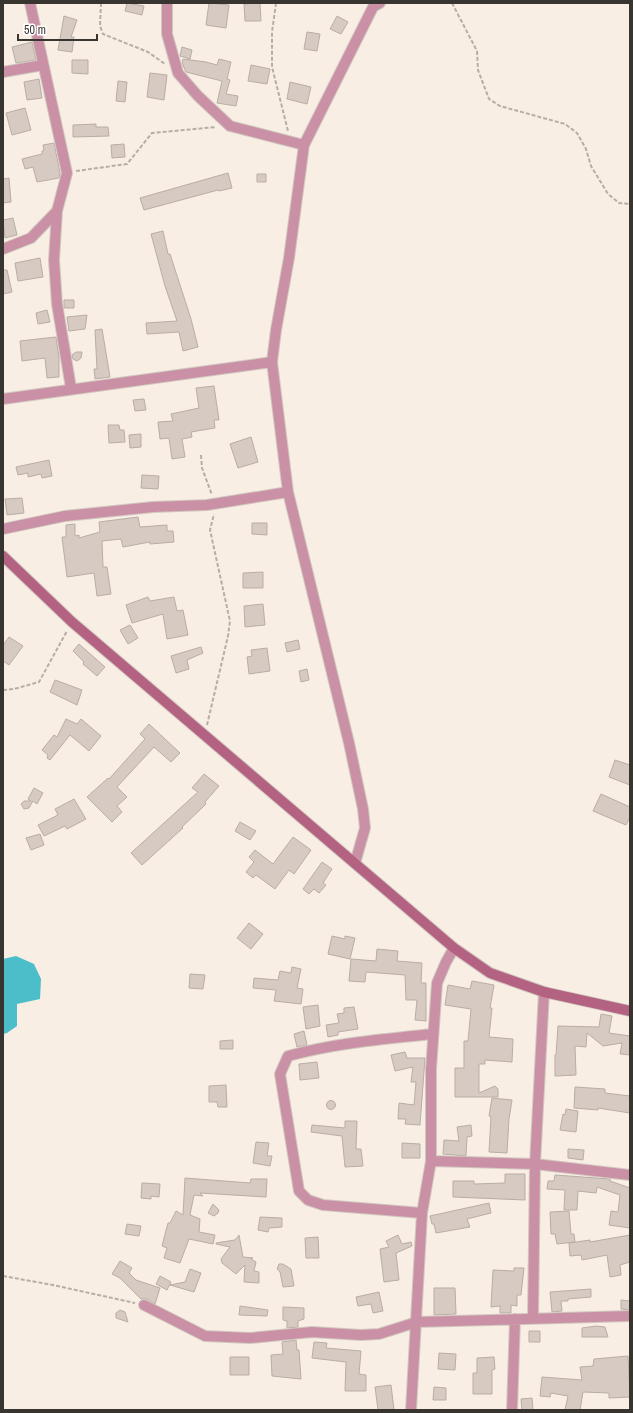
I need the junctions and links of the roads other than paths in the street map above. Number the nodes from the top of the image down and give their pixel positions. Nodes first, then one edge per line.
1 (30, 3) edge
2 (167, 3) edge
3 (380, 3) edge
4 (43, 65) junction
5 (3, 72) edge
6 (304, 145) junction
7 (57, 211) junction
8 (3, 249) edge
9 (272, 362) junction
10 (71, 388) junction
11 (3, 399) edge
12 (288, 492) junction
13 (3, 529) edge
14 (3, 556) edge
15 (355, 863) junction
16 (454, 948) junction
17 (544, 992) junction
18 (630, 1011) edge
19 (433, 1034) junction
20 (431, 1161) junction
21 (535, 1164) junction
22 (630, 1176) edge
23 (422, 1213) junction
24 (144, 1305) road end
25 (630, 1316) edge
26 (515, 1319) junction
27 (533, 1319) junction
28 (417, 1322) junction
29 (411, 1410) edge
30 (512, 1410) edge

1 - 4 street
2 - 6 street
3 - 6 street
4 - 5 street
4 - 7 street
6 - 9 street
7 - 8 street
7 - 10 street
9 - 10 street
9 - 12 street
10 - 11 street
12 - 13 street
12 - 15 street
14 - 15 main road
15 - 16 main road
16 - 17 main road
16 - 19 street
17 - 18 main road
17 - 21 street
19 - 20 street
19 - 23 street
20 - 21 street
20 - 23 street
21 - 22 street
21 - 27 street
23 - 28 street
24 - 28 street
25 - 27 street
26 - 27 street
26 - 28 street
26 - 30 street
28 - 29 street

